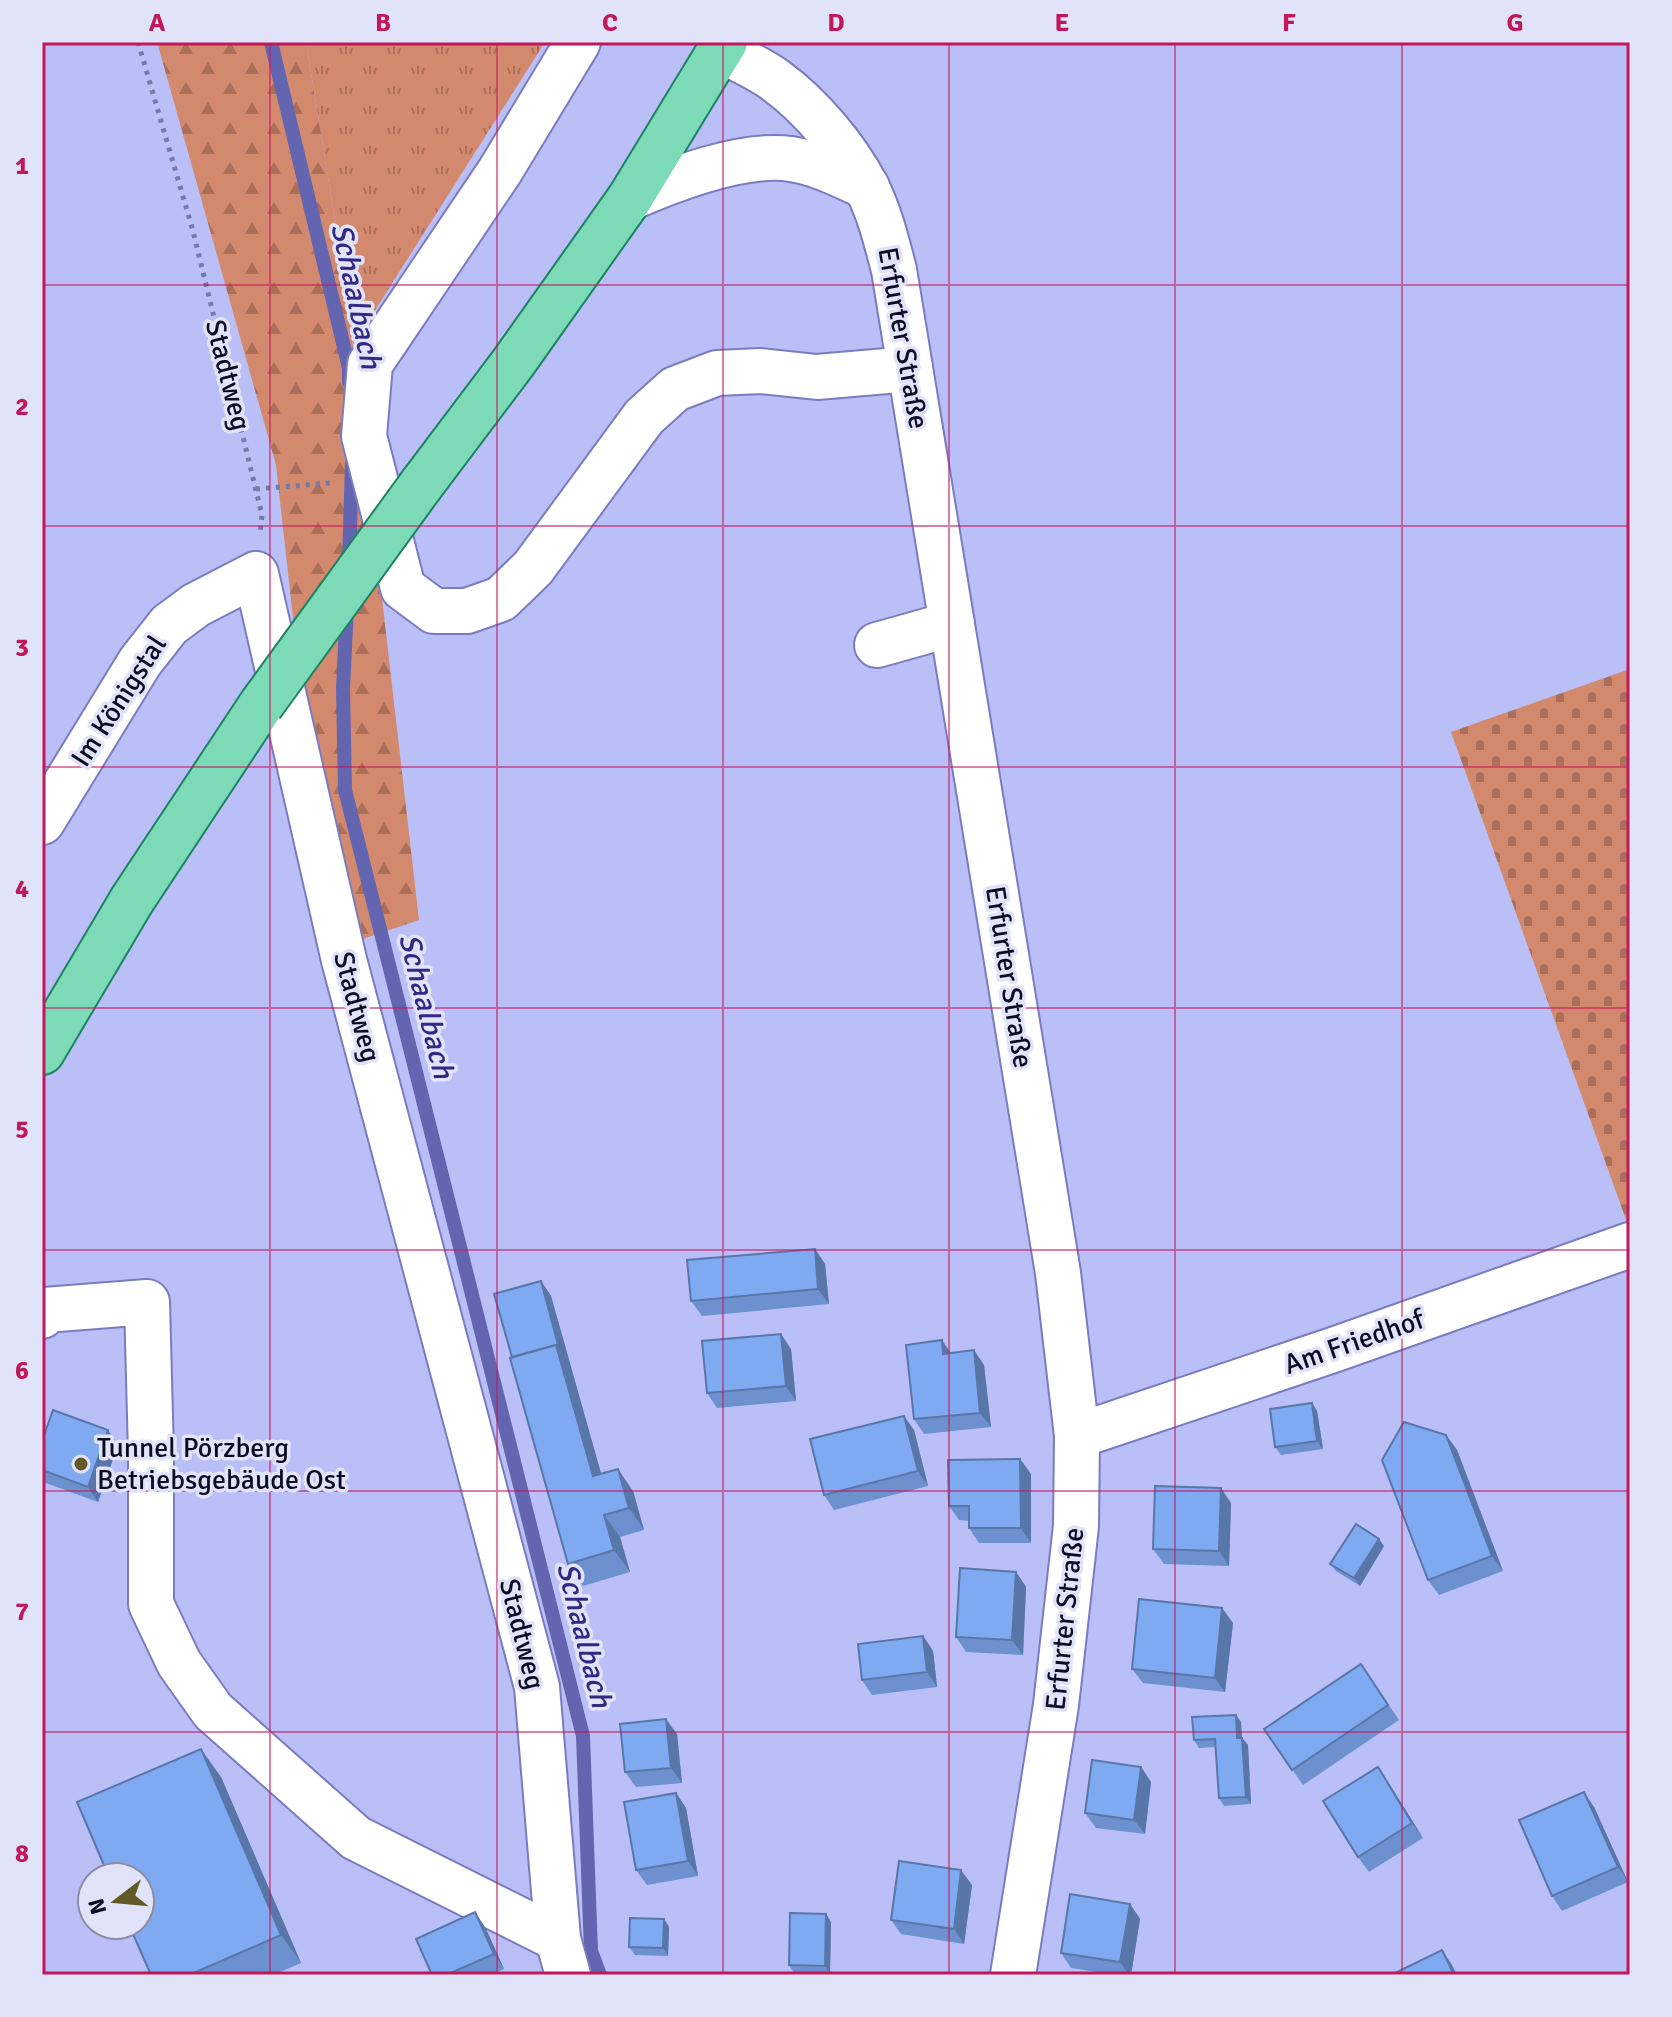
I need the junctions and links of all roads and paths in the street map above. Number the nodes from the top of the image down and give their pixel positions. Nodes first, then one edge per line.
1 (138, 42) edge
2 (578, 42) edge
3 (723, 46) edge
4 (867, 187) junction
5 (630, 198) junction
6 (910, 369) junction
7 (332, 483) dead end
8 (256, 489) junction
9 (256, 574) junction
10 (952, 624) junction
11 (877, 645) dead end
12 (42, 822) edge
13 (42, 1052) edge
14 (1630, 1245) edge
15 (42, 1316) edge
16 (1077, 1436) junction
17 (563, 1957) edge
18 (1013, 1975) edge

1 - 8 path, Stadtweg
2 - 6 street
3 - 4 street, Erfurter Straße
3 - 5 main road
4 - 5 street
4 - 6 street, Erfurter Straße
5 - 13 main road, bridge
6 - 10 street, Erfurter Straße
7 - 8 path
8 - 9 path, Stadtweg
9 - 12 street, Im Königstal
9 - 17 street, Stadtweg
10 - 11 street
10 - 16 street, Erfurter Straße
14 - 16 street, Am Friedhof
15 - 17 street
16 - 18 street, Erfurter Straße

